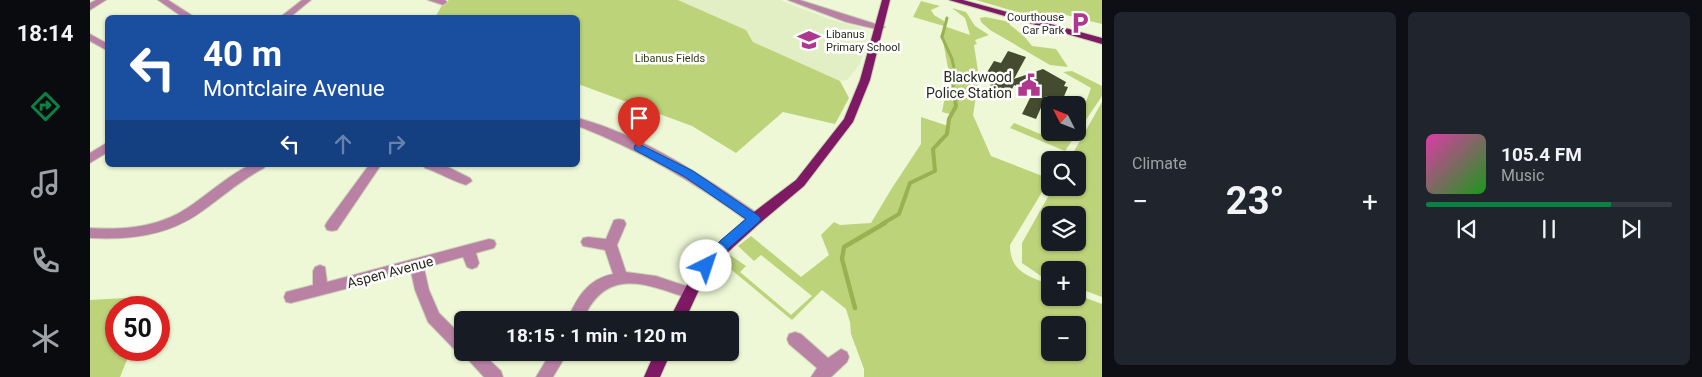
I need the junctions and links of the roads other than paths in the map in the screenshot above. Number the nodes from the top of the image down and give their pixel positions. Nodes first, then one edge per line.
1 (102, 0) edge
2 (162, 0) edge
3 (307, 0) edge
4 (432, 0) edge
5 (792, 0) edge
6 (886, 0) edge
7 (954, 0) edge
8 (443, 2) dead end
9 (90, 7) edge
10 (186, 15) edge
11 (288, 15) edge
12 (880, 27) junction
13 (90, 37) edge
14 (1102, 41) edge
15 (105, 46) edge
16 (580, 123) edge
17 (105, 148) edge
18 (90, 159) edge
19 (256, 167) edge
20 (374, 167) edge
21 (436, 167) edge
22 (466, 181) dead end
23 (755, 219) junction
24 (619, 224) dead end
25 (332, 226) dead end
26 (90, 233) edge
27 (588, 242) dead end
28 (489, 244) dead end
29 (610, 244) junction
30 (416, 265) junction
31 (320, 271) dead end
32 (621, 277) junction
33 (320, 290) junction
34 (690, 293) junction
35 (291, 298) dead end
36 (578, 311) edge
37 (681, 311) edge
38 (454, 338) edge
39 (795, 339) dead end
40 (841, 357) dead end
41 (478, 361) edge
42 (554, 361) edge
43 (659, 361) edge
44 (824, 373) edge
45 (495, 377) edge
46 (544, 377) edge
47 (652, 377) edge

1 - 9 street
2 - 10 street
3 - 11 street
4 - 8 street
5 - 12 street
6 - 12 main road
7 - 14 main road
12 - 23 main road
13 - 15 street
16 - 23 street
17 - 18 street
19 - 26 street
20 - 25 street
21 - 22 street
23 - 34 main road
24 - 29 street
27 - 29 street
28 - 30 street, Aspen Avenue
29 - 32 street
30 - 33 street, Aspen Avenue
30 - 38 street
31 - 33 street
32 - 34 street
32 - 36 street
33 - 35 street, Aspen Avenue
34 - 37 main road
39 - 44 street
40 - 44 street
41 - 45 street
42 - 46 street
43 - 47 main road

